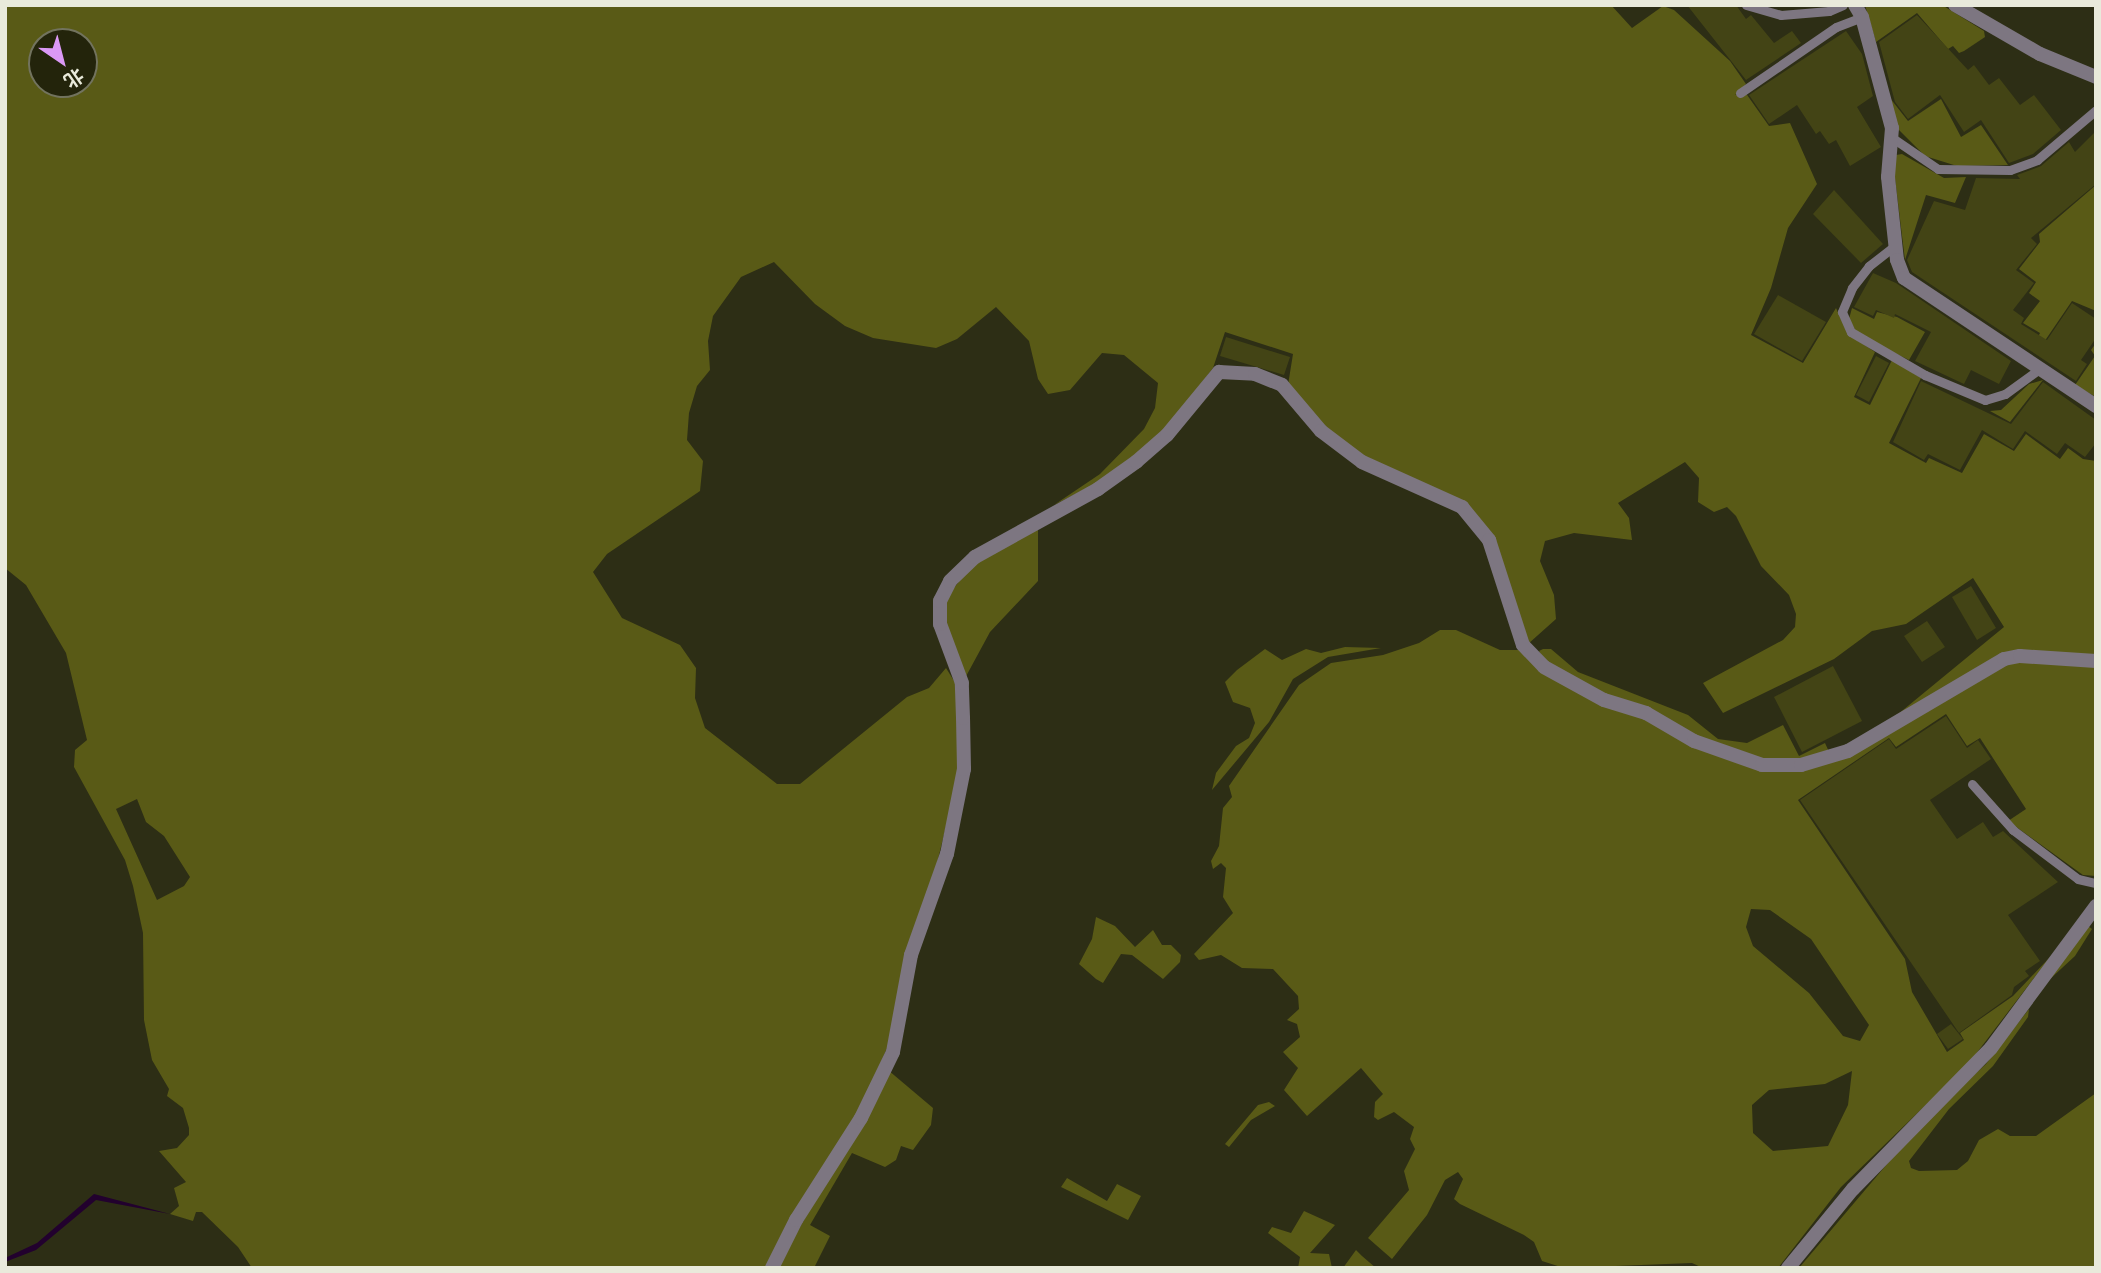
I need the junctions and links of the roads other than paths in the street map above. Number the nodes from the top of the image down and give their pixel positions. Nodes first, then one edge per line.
1 (1746, 5) edge
2 (1843, 5) edge
3 (1955, 5) edge
4 (1859, 11) edge
5 (2096, 77) edge
6 (1740, 93) dead end
7 (2096, 110) edge
8 (1894, 139) junction
9 (1898, 243) junction
10 (2038, 370) junction
11 (2096, 406) edge
12 (2096, 661) edge
13 (1972, 784) dead end
14 (2096, 883) edge
15 (2096, 906) edge
16 (772, 1268) edge
17 (1788, 1268) edge

1 - 2 lane
3 - 5 street
4 - 6 lane
4 - 8 street
7 - 8 lane
8 - 9 street
9 - 10 street
9 - 10 lane
10 - 11 street
12 - 16 street
13 - 14 lane
15 - 17 street

